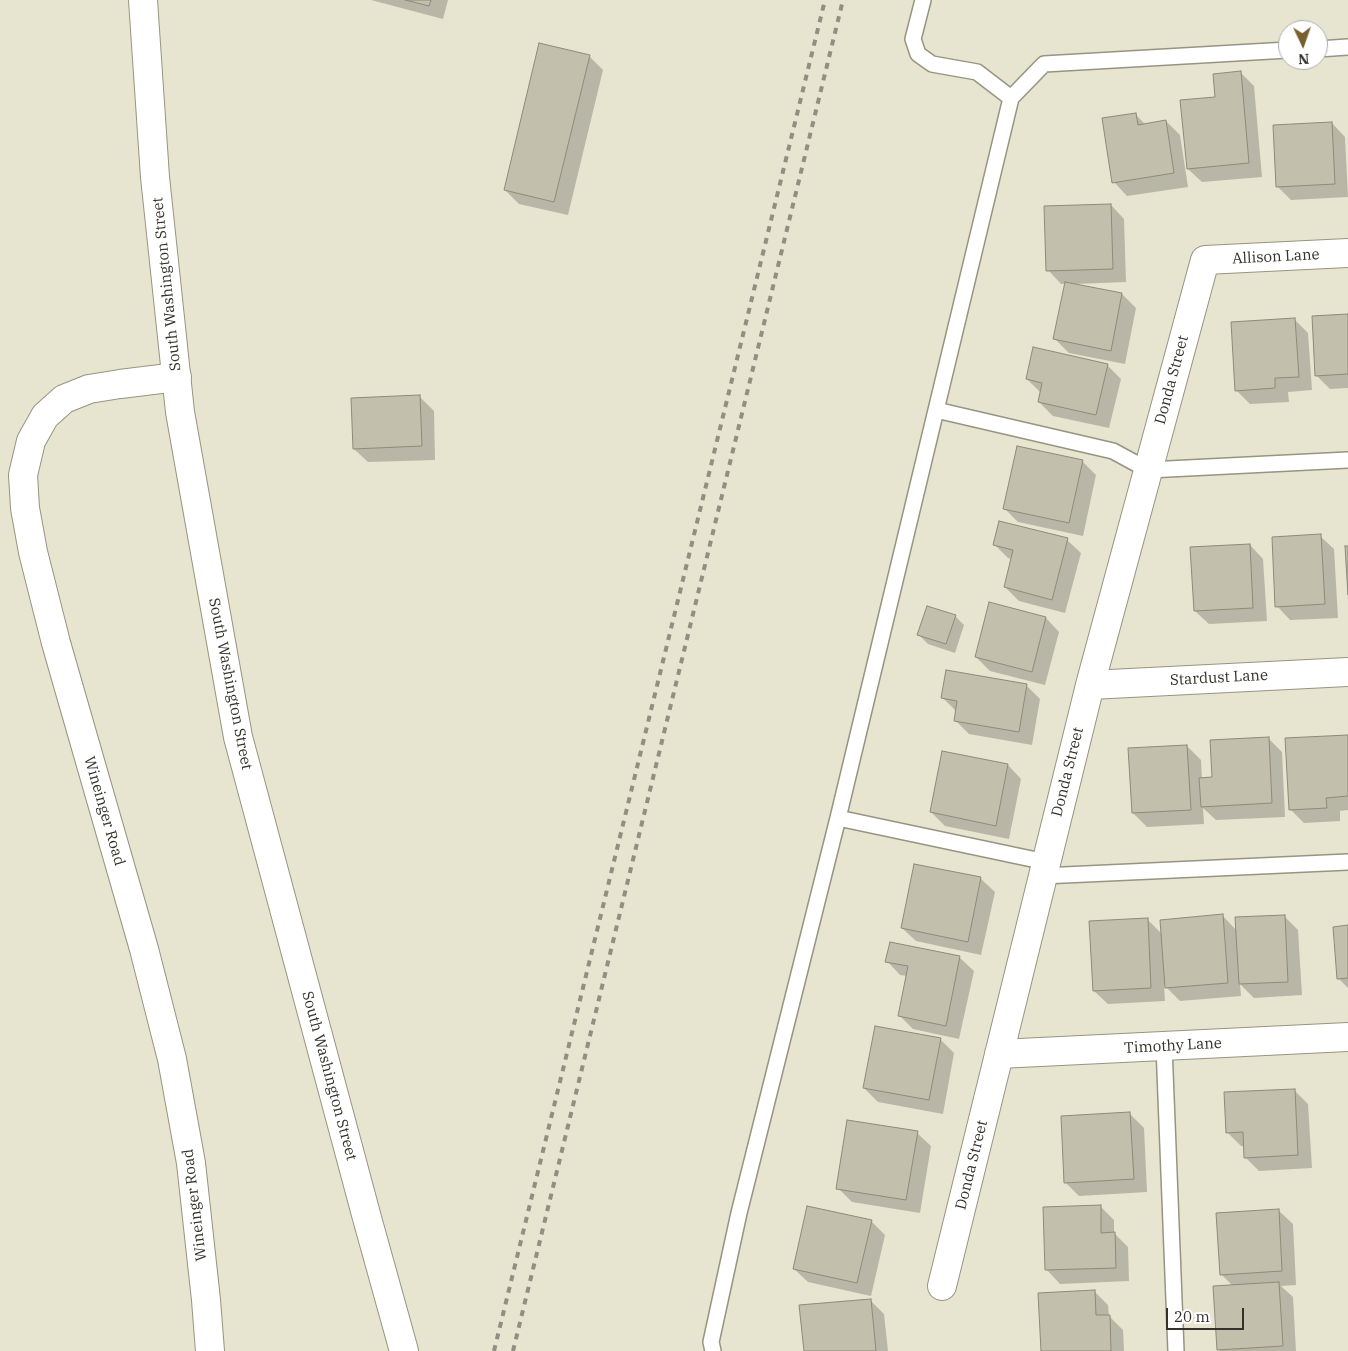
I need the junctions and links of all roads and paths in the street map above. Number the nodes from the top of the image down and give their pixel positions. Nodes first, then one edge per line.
1 (143, 0) edge
2 (923, 0) edge
3 (1348, 47) edge
4 (1328, 48) edge
5 (1278, 51) edge
6 (1011, 98) junction
7 (1348, 253) edge
8 (1205, 260) joint
9 (177, 377) junction
10 (936, 410) junction
11 (1348, 460) edge
12 (1148, 470) junction
13 (1348, 672) edge
14 (1090, 685) junction
15 (838, 818) junction
16 (1348, 862) edge
17 (1044, 869) junction
18 (1348, 1037) edge
19 (1164, 1046) junction
20 (999, 1054) junction
21 (942, 1286) dead end
22 (210, 1351) edge
23 (404, 1351) edge
24 (713, 1351) edge
25 (1176, 1351) edge

1 - 9 street, South Washington Street
2 - 6 lane
3 - 4 lane
5 - 6 lane
6 - 10 lane
7 - 8 street, Allison Lane
8 - 12 street, Donda Street
9 - 22 street, Wineinger Road
9 - 23 street, South Washington Street
10 - 12 lane
10 - 15 lane
11 - 12 lane
12 - 14 street, Donda Street
13 - 14 street, Stardust Lane
14 - 17 street, Donda Street
15 - 17 lane
15 - 24 lane
16 - 17 lane
17 - 20 street, Donda Street
18 - 19 street, Timothy Lane
19 - 20 street, Timothy Lane
19 - 25 lane
20 - 21 street, Donda Street

